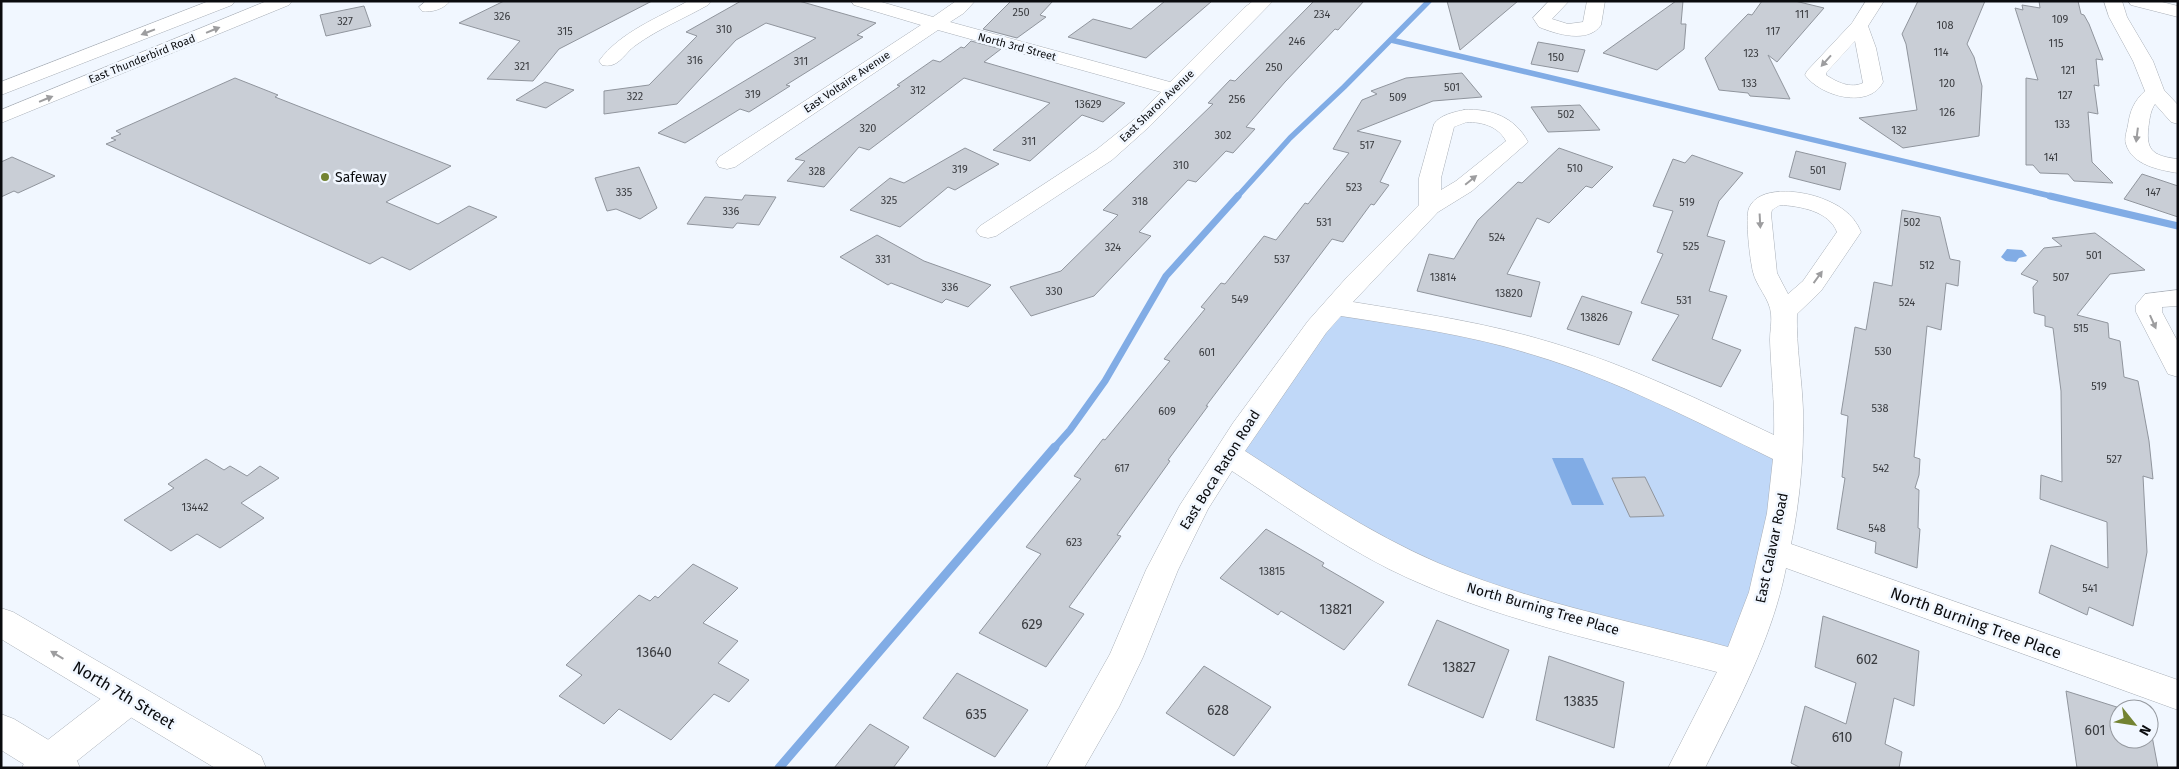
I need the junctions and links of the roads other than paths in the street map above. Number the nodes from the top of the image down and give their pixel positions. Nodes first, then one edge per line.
1 (226, 1) edge
2 (283, 1) edge
3 (702, 1) edge
4 (860, 1) edge
5 (966, 1) edge
6 (1264, 1) edge
7 (1560, 1) edge
8 (1596, 1) edge
9 (1875, 1) edge
10 (2113, 1) edge
11 (2137, 1) edge
12 (2178, 12) edge
13 (934, 24) junction
14 (1859, 26) dead end
15 (609, 62) dead end
16 (1, 89) edge
17 (1175, 90) junction
18 (2155, 92) junction
19 (1, 117) edge
20 (2178, 118) edge
21 (727, 162) dead end
22 (2178, 166) edge
23 (1430, 207) junction
24 (988, 231) dead end
25 (2178, 298) edge
26 (1334, 307) junction
27 (1784, 312) junction
28 (2178, 368) edge
29 (1788, 454) junction
30 (1229, 455) junction
31 (1774, 551) junction
32 (1, 622) edge
33 (1739, 664) junction
34 (2178, 695) edge
35 (129, 698) junction
36 (1, 730) edge
37 (50, 765) edge
38 (248, 768) edge
39 (1064, 768) edge
40 (1686, 768) edge

1 -> 16 street, East Thunderbird Road
19 -> 2 street, East Thunderbird Road
3 - 15 street
4 - 13 street, North 3rd Street
5 - 13 street, East Voltaire Avenue
6 - 17 street, East Sharon Avenue
7 - 8 street
9 - 14 street
10 - 18 street
11 - 12 street
13 - 17 street, North 3rd Street
13 - 21 street, East Voltaire Avenue
17 - 24 street, East Sharon Avenue
18 - 20 street
18 -> 22 street
23 -> 23 street, East Boca Raton Road
23 - 26 street, East Boca Raton Road
25 -> 28 street
26 - 29 street
26 - 30 street, East Boca Raton Road
27 -> 27 street, East Calavar Road
27 - 29 street, East Calavar Road
29 - 31 street, East Calavar Road
30 - 33 street, North Burning Tree Place
30 - 39 street, East Boca Raton Road
31 - 33 street, East Calavar Road
31 - 34 street, North Burning Tree Place
35 -> 32 street, North 7th Street
33 - 40 street, East Calavar Road
35 - 37 street
35 - 38 street, North 7th Street
36 - 37 street

